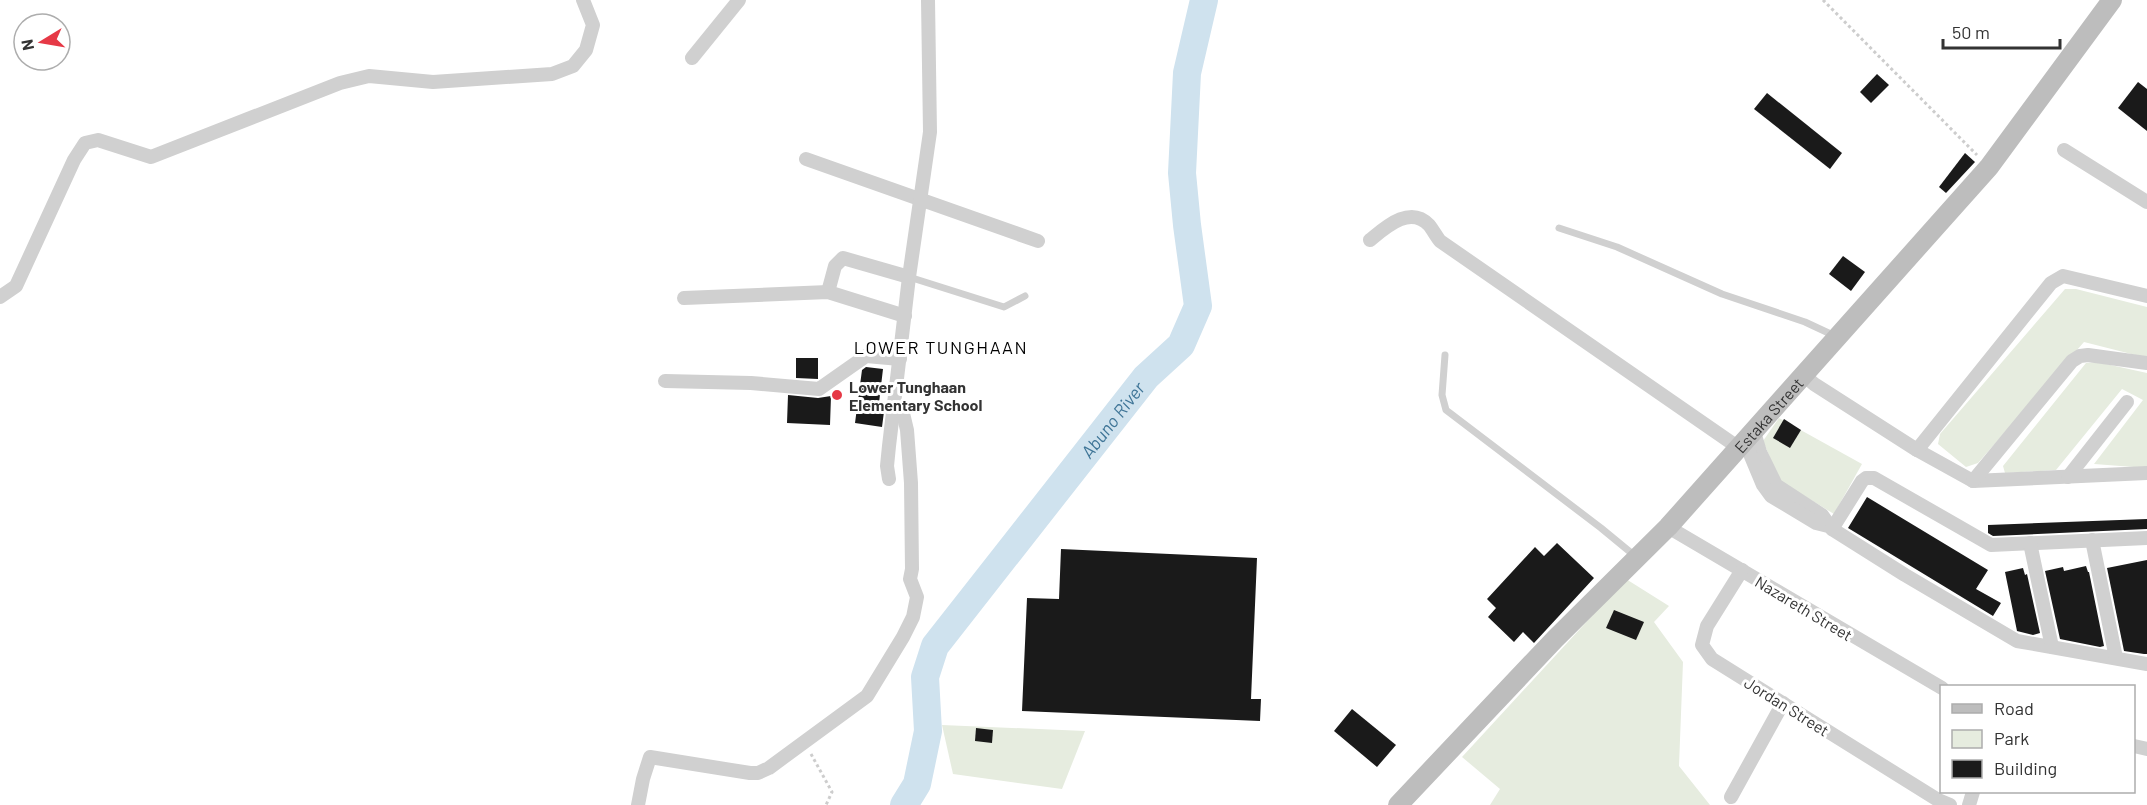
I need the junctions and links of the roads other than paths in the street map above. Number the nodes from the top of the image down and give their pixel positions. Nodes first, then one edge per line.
1 (583, 0) edge
2 (739, 0) edge
3 (928, 0) edge
4 (2112, 0) edge
5 (692, 58) dead end
6 (2064, 150) dead end
7 (806, 159) dead end
8 (922, 199) junction
9 (2146, 200) edge
10 (1559, 228) dead end
11 (1370, 240) dead end
12 (1038, 241) dead end
13 (909, 277) junction
14 (828, 292) junction
15 (1025, 296) dead end
16 (2147, 296) edge
17 (0, 297) edge
18 (684, 298) dead end
19 (905, 316) junction
20 (1838, 337) junction
21 (1445, 355) dead end
22 (900, 359) junction
23 (2147, 363) edge
24 (1804, 375) junction
25 (665, 381) dead end
26 (2127, 402) dead end
27 (894, 407) junction
28 (1746, 441) junction
29 (1917, 450) junction
30 (2147, 473) edge
31 (2068, 477) junction
32 (889, 479) dead end
33 (1974, 481) junction
34 (1668, 527) junction
35 (1830, 527) junction
36 (2147, 538) edge
37 (2092, 540) junction
38 (2030, 543) junction
39 (1637, 558) junction
40 (1742, 570) junction
41 (2052, 647) junction
42 (2116, 658) junction
43 (2147, 664) edge
44 (1940, 687) edge
45 (1783, 703) junction
46 (1731, 797) dead end
47 (638, 805) edge
48 (1398, 805) edge
49 (1950, 805) edge

1 - 17 street
2 - 5 street
3 - 8 street
4 - 20 street, Estaka Street
6 - 9 street
7 - 8 street
8 - 12 street
8 - 13 street
10 - 20 lane
11 - 28 street
13 - 14 street
13 - 15 lane
13 - 19 street
14 - 18 street
14 - 19 street
16 - 29 street
19 - 22 street
20 - 24 street, Estaka Street
21 - 39 lane
22 - 25 street
22 - 27 street
23 - 33 street
24 - 28 street, Estaka Street
24 - 29 street
26 - 31 street
27 - 32 street
27 - 47 street
28 - 34 street, Estaka Street
28 - 35 street
29 - 33 street
30 - 31 street
31 - 33 street
34 - 39 street, Estaka Street
34 - 40 street, Nazareth Street
35 - 38 street
35 - 41 street
36 - 37 street
37 - 38 street
37 - 42 street
38 - 41 street
39 - 48 street, Estaka Street
40 - 44 street, Nazareth Street
40 - 45 street, Jordan Street
41 - 42 street
42 - 43 street
45 - 46 street
45 - 49 street, Jordan Street

